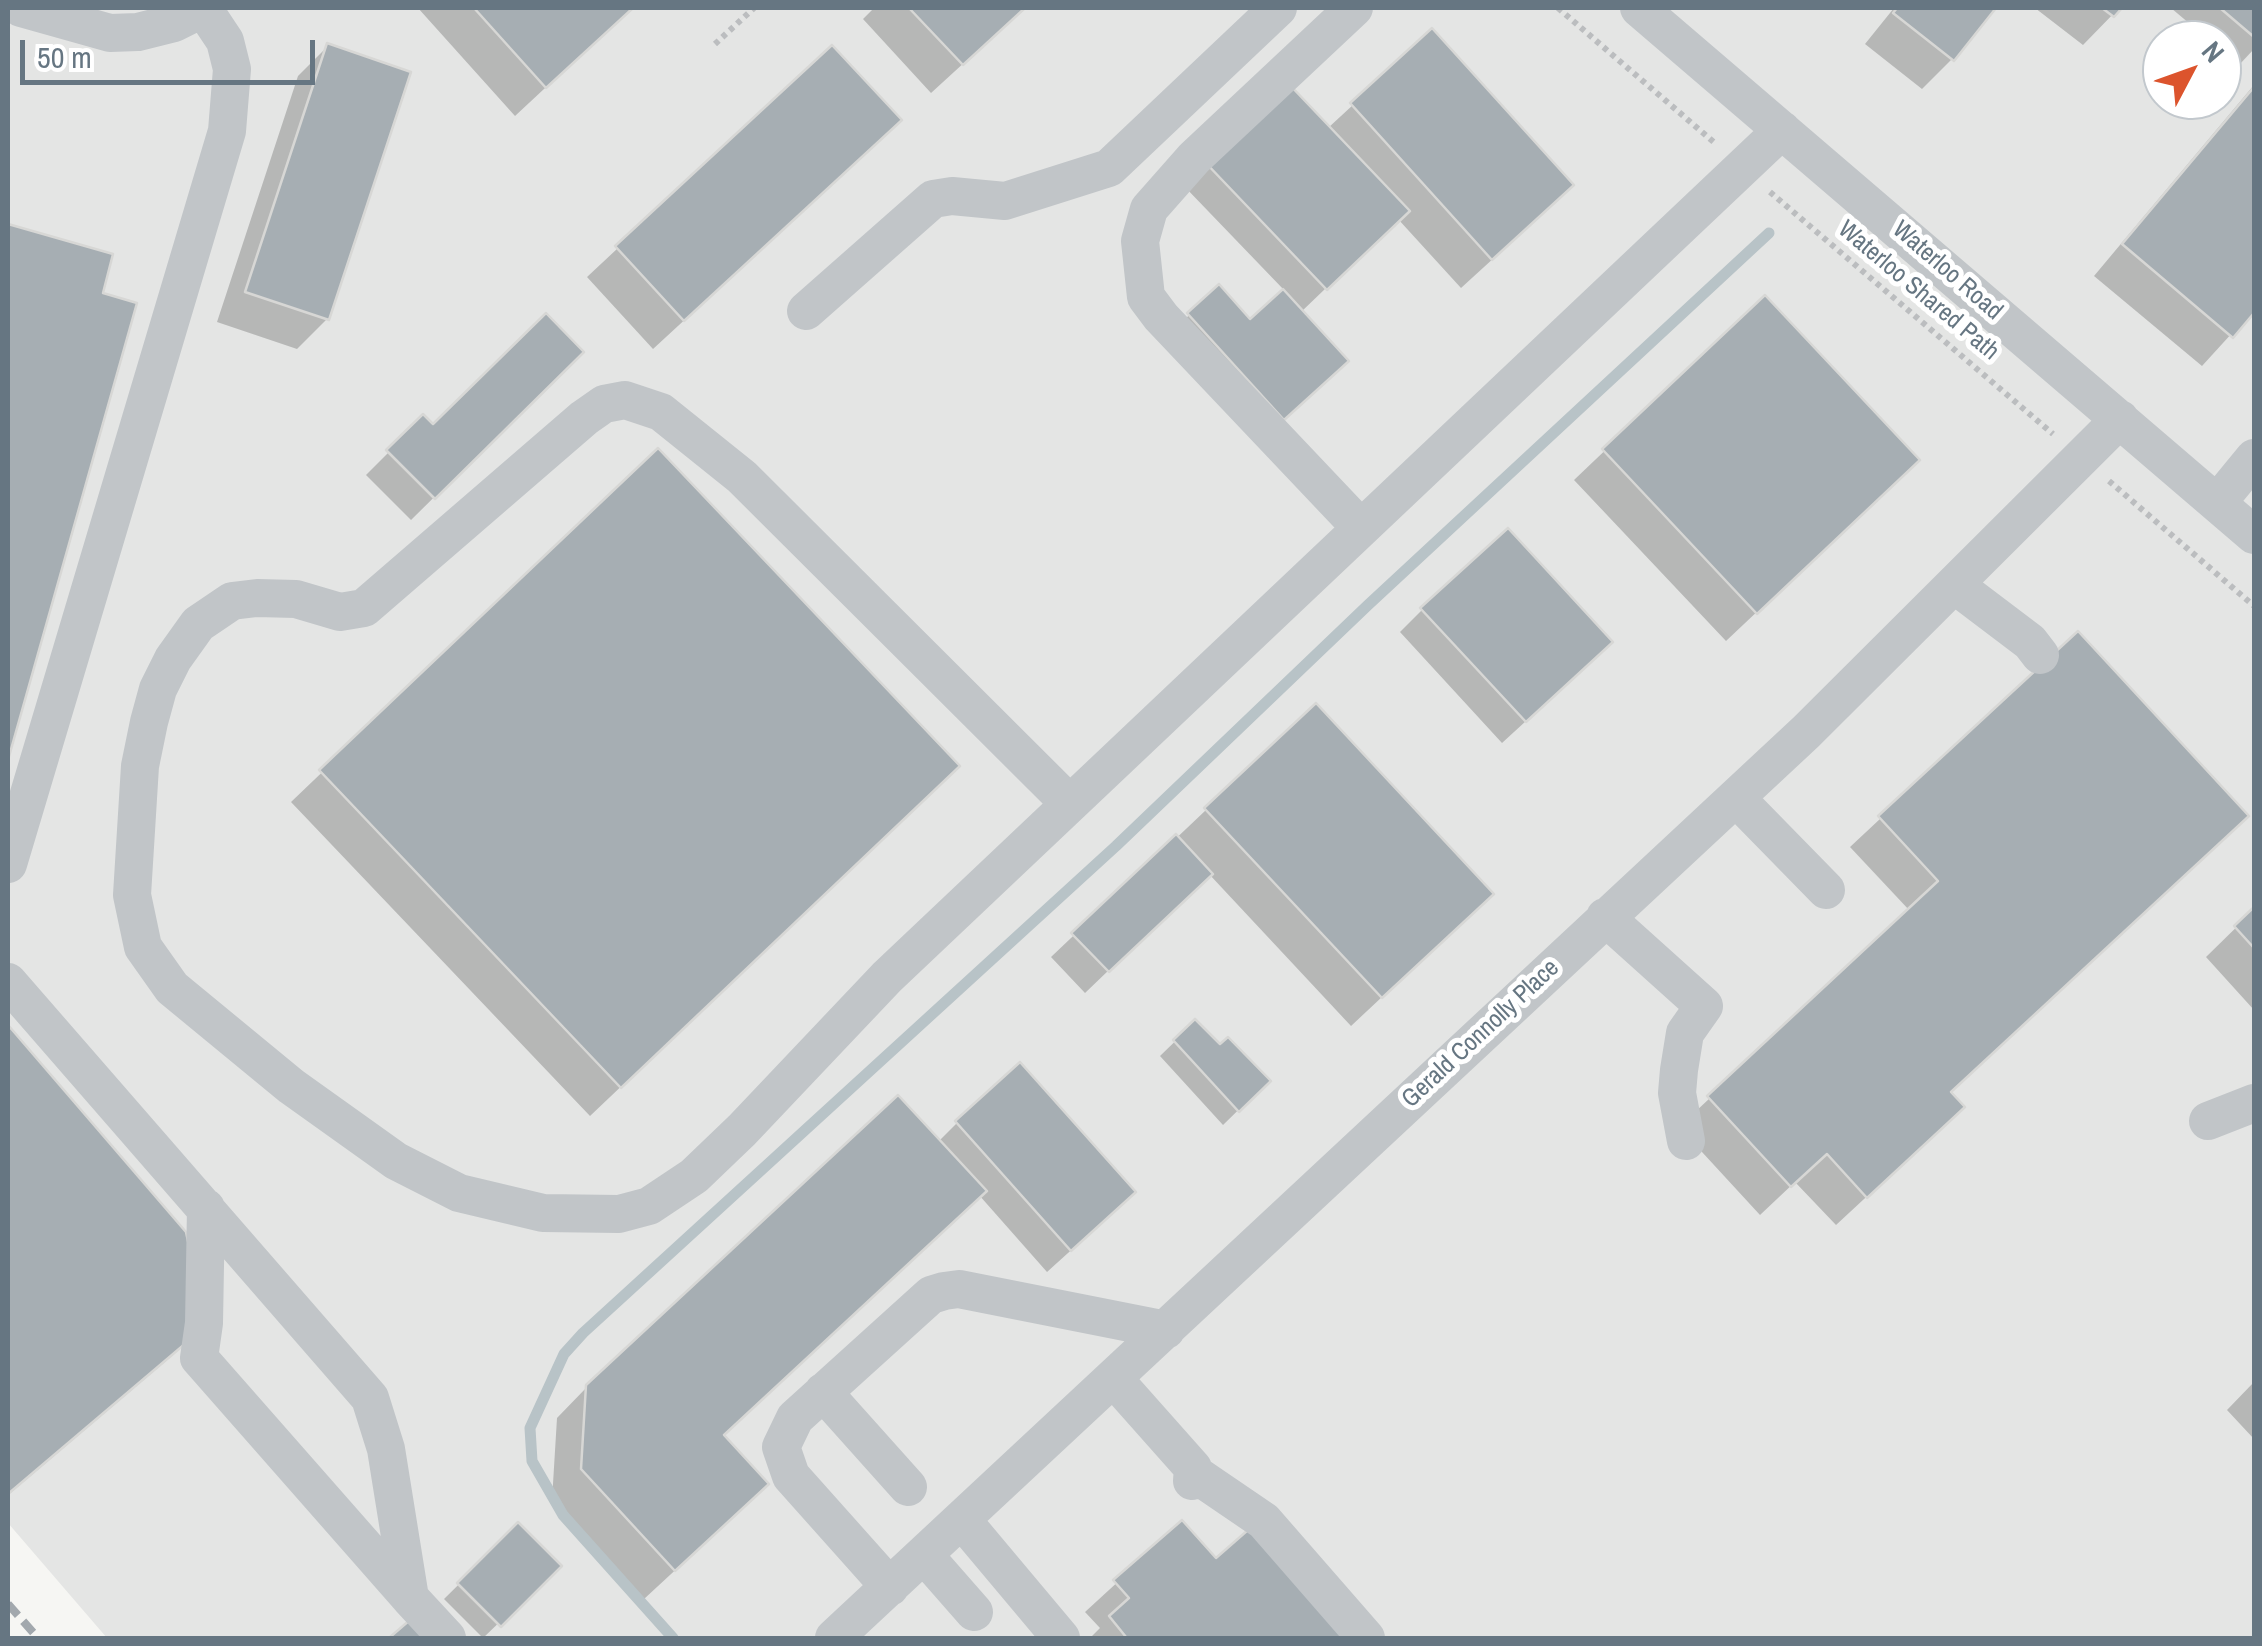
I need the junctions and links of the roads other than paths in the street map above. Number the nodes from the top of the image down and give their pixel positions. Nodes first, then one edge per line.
1 (21, 8) edge
2 (203, 8) edge
3 (1278, 8) edge
4 (1354, 8) edge
5 (1639, 8) edge
6 (1782, 130) junction
7 (806, 311) dead end
8 (2120, 420) junction
9 (2254, 458) edge
10 (2216, 502) junction
11 (1360, 527) junction
12 (2254, 535) edge
13 (1956, 586) junction
14 (2040, 655) dead end
15 (1736, 798) junction
16 (1069, 803) junction
17 (8, 864) edge
18 (1826, 890) dead end
19 (1604, 918) junction
20 (8, 982) edge
21 (2254, 1103) edge
22 (2208, 1121) dead end
23 (1686, 1141) dead end
24 (206, 1208) junction
25 (1166, 1330) junction
26 (1114, 1379) junction
27 (823, 1392) junction
28 (908, 1487) dead end
29 (962, 1520) junction
30 (924, 1556) junction
31 (890, 1587) junction
32 (410, 1598) junction
33 (974, 1612) dead end
34 (447, 1638) edge
35 (834, 1638) edge
36 (1060, 1638) edge
37 (1366, 1638) edge

1 - 2 street
2 - 17 street
3 - 7 street
4 - 11 street
5 - 6 street, Waterloo Road
6 - 8 street, Waterloo Road
6 - 11 street
8 - 10 street, Waterloo Road
8 - 13 street, Gerald Connolly Place
9 - 10 street
10 - 12 street, Waterloo Road
11 - 16 street
13 - 14 street
13 - 15 street, Gerald Connolly Place
15 - 18 street
15 - 19 street, Gerald Connolly Place
16 - 16 street
19 - 23 street
19 - 25 street, Gerald Connolly Place
20 - 24 street
21 - 22 street
24 - 32 street
24 - 32 street
25 - 26 street, Gerald Connolly Place
25 - 27 street
26 - 29 street, Gerald Connolly Place
26 - 37 street
27 - 28 street
27 - 31 street
29 - 30 street, Gerald Connolly Place
29 - 36 street
30 - 31 street, Gerald Connolly Place
30 - 33 street
31 - 35 street, Gerald Connolly Place
32 - 34 street

